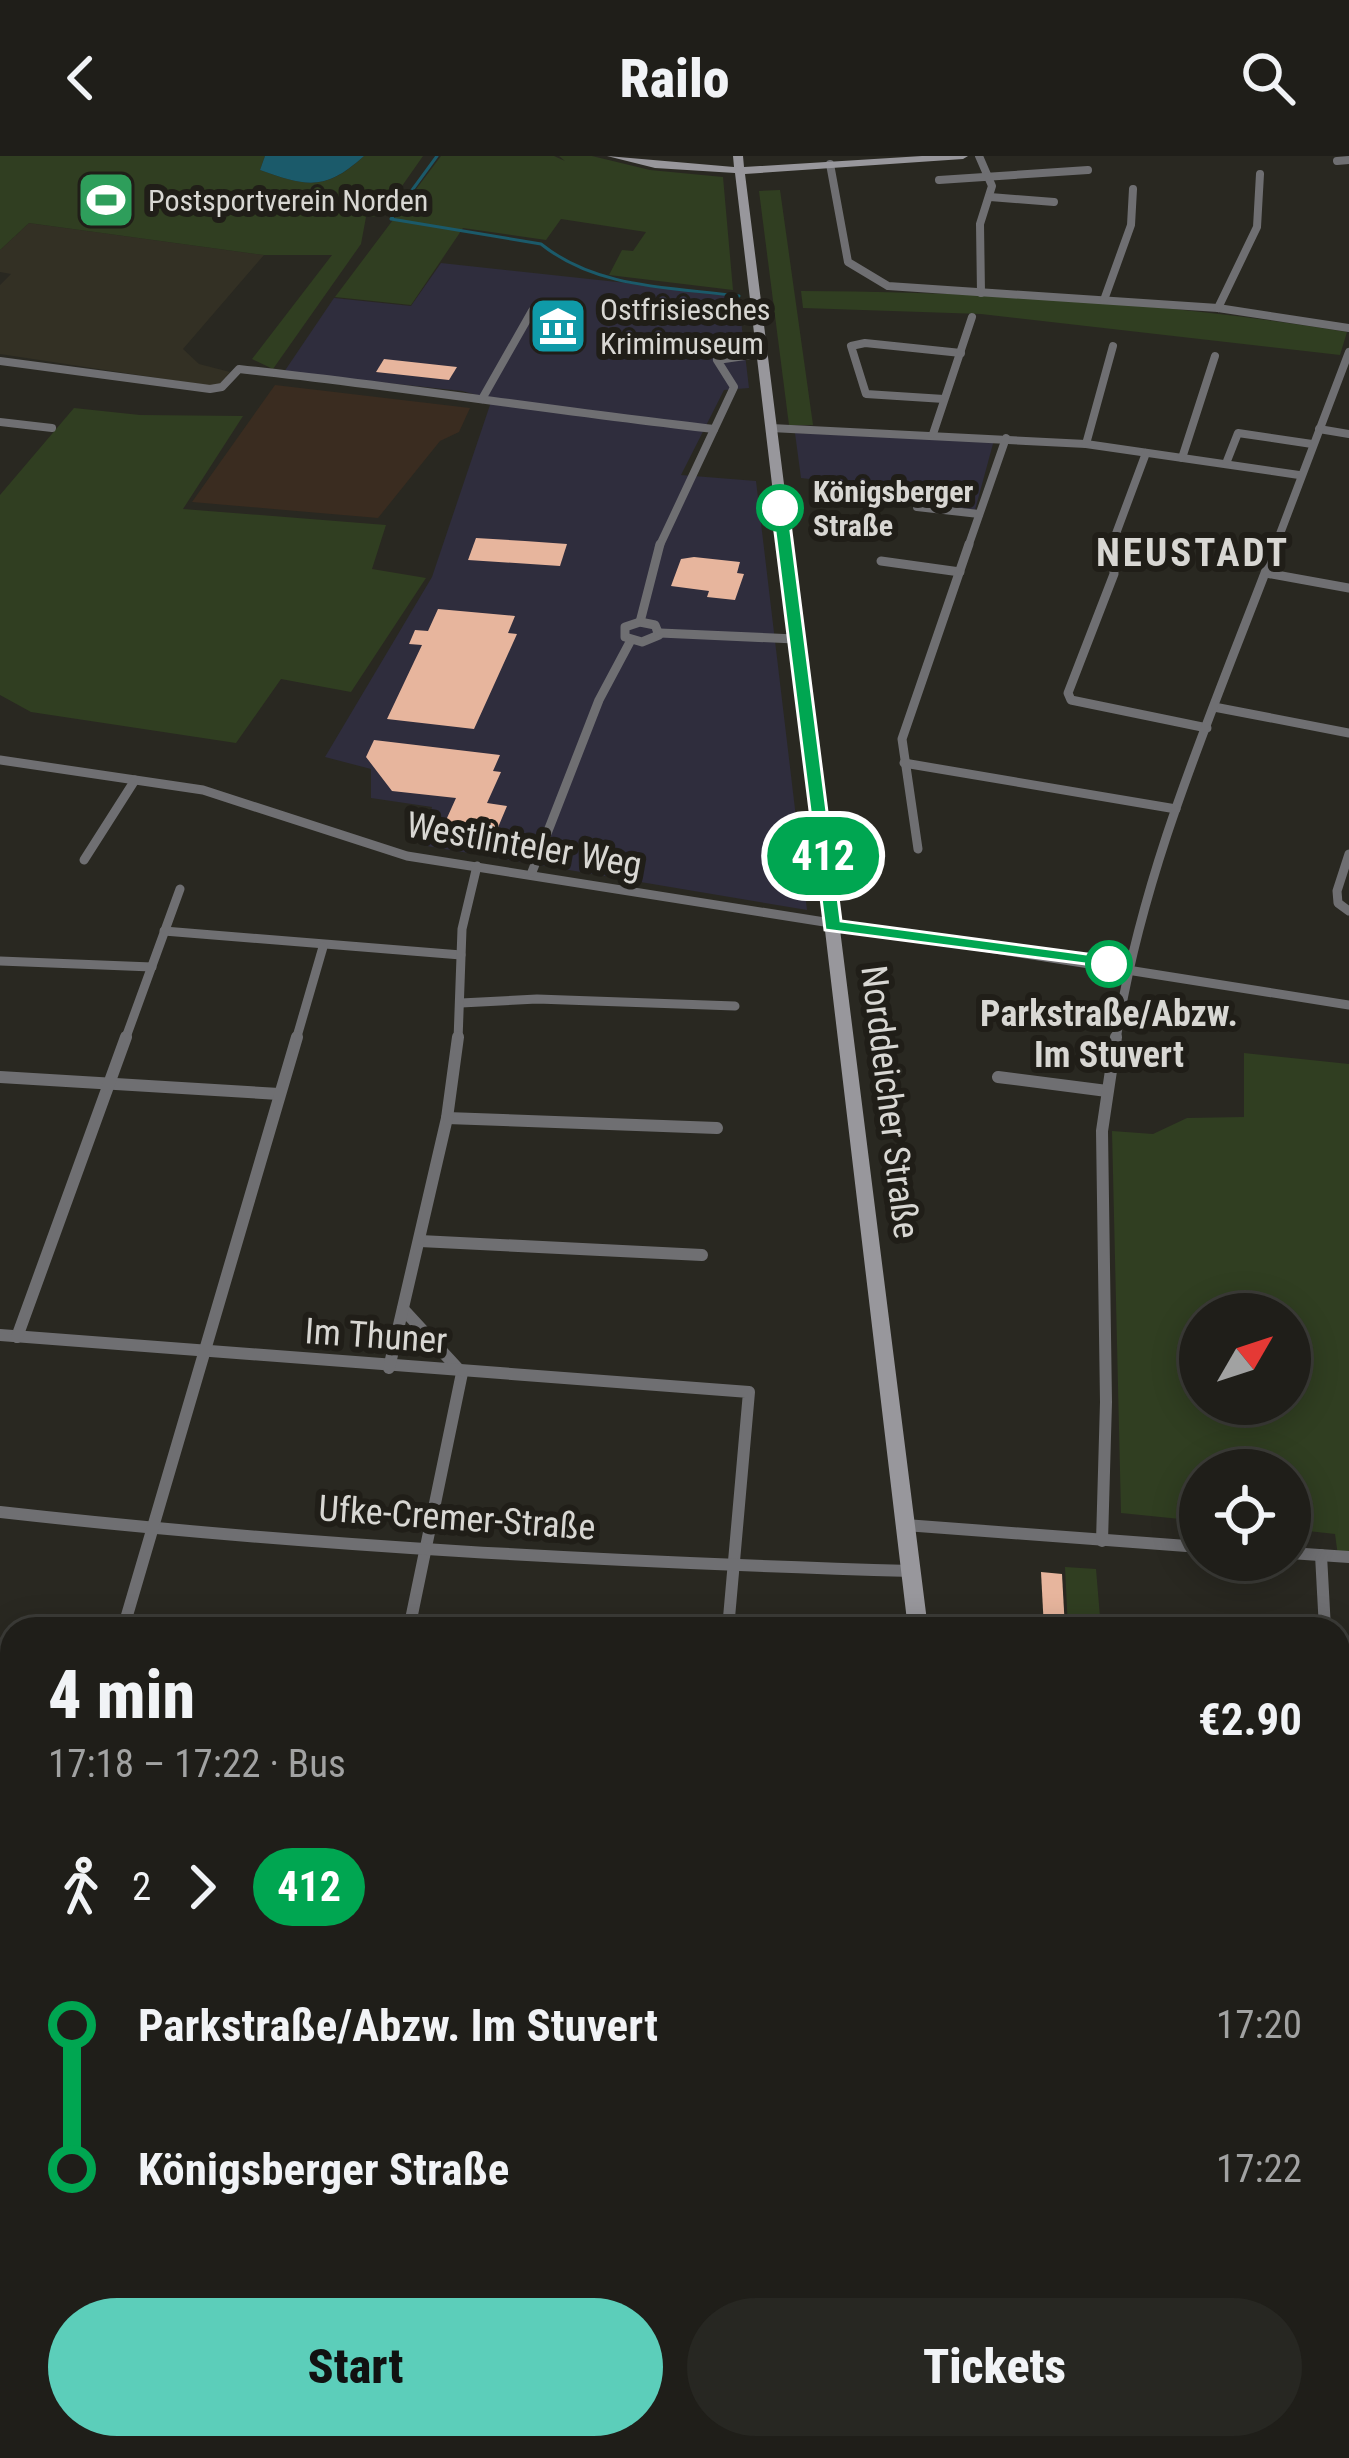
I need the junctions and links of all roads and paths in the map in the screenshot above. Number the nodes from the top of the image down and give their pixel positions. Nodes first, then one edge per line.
1 (612, 156) edge
2 (963, 156) edge
3 (979, 156) edge
4 (1349, 160) edge
5 (1337, 161) dead end
6 (739, 164) edge
7 (830, 164) junction
8 (1088, 170) dead end
9 (1260, 174) dead end
10 (989, 177) junction
11 (939, 180) dead end
12 (1133, 189) dead end
13 (990, 197) junction
14 (1054, 202) dead end
15 (981, 293) junction
16 (1104, 300) junction
17 (1218, 308) junction
18 (532, 310) dead end
19 (972, 317) dead end
20 (1349, 328) edge
21 (1113, 346) dead end
22 (1349, 352) edge
23 (961, 353) junction
24 (760, 354) junction
25 (1215, 356) dead end
26 (0, 361) edge
27 (482, 399) junction
28 (944, 399) junction
29 (2, 424) edge
30 (52, 428) dead end
31 (771, 428) junction
32 (714, 429) junction
33 (1319, 429) junction
34 (933, 434) junction
35 (1349, 434) edge
36 (1006, 438) junction
37 (1086, 444) junction
38 (1312, 444) junction
39 (1146, 453) junction
40 (1182, 458) junction
41 (1227, 461) junction
42 (1299, 475) junction
43 (917, 507) dead end
44 (980, 514) junction
45 (881, 561) dead end
46 (960, 572) junction
47 (1266, 573) junction
48 (1349, 588) edge
49 (640, 622) junction
50 (660, 633) junction
51 (795, 639) junction
52 (631, 640) junction
53 (1214, 707) junction
54 (1207, 728) junction
55 (1349, 733) edge
56 (0, 760) edge
57 (904, 763) junction
58 (135, 780) junction
59 (1176, 809) junction
60 (918, 849) dead end
61 (1349, 854) edge
62 (84, 860) dead end
63 (477, 866) junction
64 (532, 872) junction
65 (180, 889) dead end
66 (1349, 911) edge
67 (832, 926) junction
68 (164, 931) junction
69 (322, 947) junction
70 (461, 955) junction
71 (0, 961) edge
72 (152, 967) junction
73 (1127, 967) junction
74 (461, 1003) junction
75 (1349, 1005) edge
76 (735, 1006) dead end
77 (0, 1077) edge
78 (998, 1077) dead end
79 (110, 1084) junction
80 (1106, 1090) junction
81 (278, 1094) junction
82 (447, 1118) junction
83 (717, 1129) dead end
84 (420, 1240) junction
85 (702, 1255) dead end
86 (403, 1309) junction
87 (0, 1335) edge
88 (16, 1337) junction
89 (203, 1353) junction
90 (389, 1368) junction
91 (462, 1373) junction
92 (0, 1512) edge
93 (905, 1526) junction
94 (150, 1529) junction
95 (1102, 1541) junction
96 (425, 1545) junction
97 (1179, 1546) edge
98 (1311, 1555) edge
99 (1322, 1556) junction
100 (1349, 1558) edge
101 (734, 1566) junction
102 (912, 1571) junction
103 (126, 1617) edge
104 (411, 1617) edge
105 (729, 1617) edge
106 (918, 1617) edge
107 (1325, 1617) edge

1 - 6 main road
2 - 7 main road
3 - 10 street
4 - 5 street
6 - 7 main road
6 - 24 main road, Norddeicher Straße
7 - 15 street
8 - 10 street
9 - 17 street
10 - 11 street
10 - 13 street
12 - 16 street
13 - 14 street
13 - 15 street
15 - 16 street
16 - 17 street
17 - 20 street
18 - 27 street
19 - 23 street
21 - 37 street
22 - 33 street
23 - 28 street
23 - 28 street
24 - 31 main road, Norddeicher Straße
24 - 32 street
25 - 40 street
26 - 27 street
27 - 32 street
28 - 34 street
29 - 30 street
31 - 34 street
31 - 51 main road, Norddeicher Straße
32 - 49 street
33 - 35 street
33 - 38 street
34 - 36 street
36 - 37 street
36 - 44 street
37 - 39 street
38 - 41 street
38 - 42 street
39 - 40 street
39 - 54 street
40 - 41 street
41 - 42 street
42 - 47 street
43 - 44 street
44 - 46 street
45 - 46 street
46 - 57 street
47 - 48 street
47 - 53 street
49 - 50 street
49 - 52 street
50 - 51 street
50 - 52 street
51 - 67 main road, Norddeicher Straße
52 - 64 street
53 - 54 street
53 - 55 street
54 - 59 street
56 - 58 street, Westlinteler Weg
57 - 59 street
57 - 60 street
58 - 62 street
58 - 63 street, Westlinteler Weg
59 - 73 street
61 - 66 street
63 - 64 street, Westlinteler Weg
63 - 70 street
64 - 67 street, Westlinteler Weg
65 - 68 street
67 - 73 street, Westlinteler Weg
67 - 93 main road, Norddeicher Straße
68 - 69 street
68 - 72 street
69 - 70 street
69 - 81 street
70 - 74 street
71 - 72 street
72 - 79 street
73 - 75 street, Westlinteler Weg
73 - 80 street
74 - 76 street
74 - 82 street
77 - 79 street
78 - 80 street
79 - 81 street
79 - 88 street
80 - 95 street
81 - 89 street
82 - 83 street
82 - 84 street
84 - 85 street
84 - 86 street
86 - 90 street
86 - 91 street
87 - 88 street, Im Thuner
88 - 89 street, Im Thuner
89 - 90 street, Im Thuner
89 - 94 street
90 - 91 street, Im Thuner
91 - 96 street
91 - 101 street, Im Thuner
92 - 94 street, Ufke-Cremer-Straße
93 - 95 street
93 - 102 main road, Norddeicher Straße
94 - 96 street, Ufke-Cremer-Straße
94 - 103 street
95 - 97 street
96 - 101 street, Ufke-Cremer-Straße
96 - 104 street
98 - 99 street
99 - 100 street
99 - 107 street
101 - 102 street, Ufke-Cremer-Straße
101 - 105 street
102 - 106 main road, Norddeicher Straße

